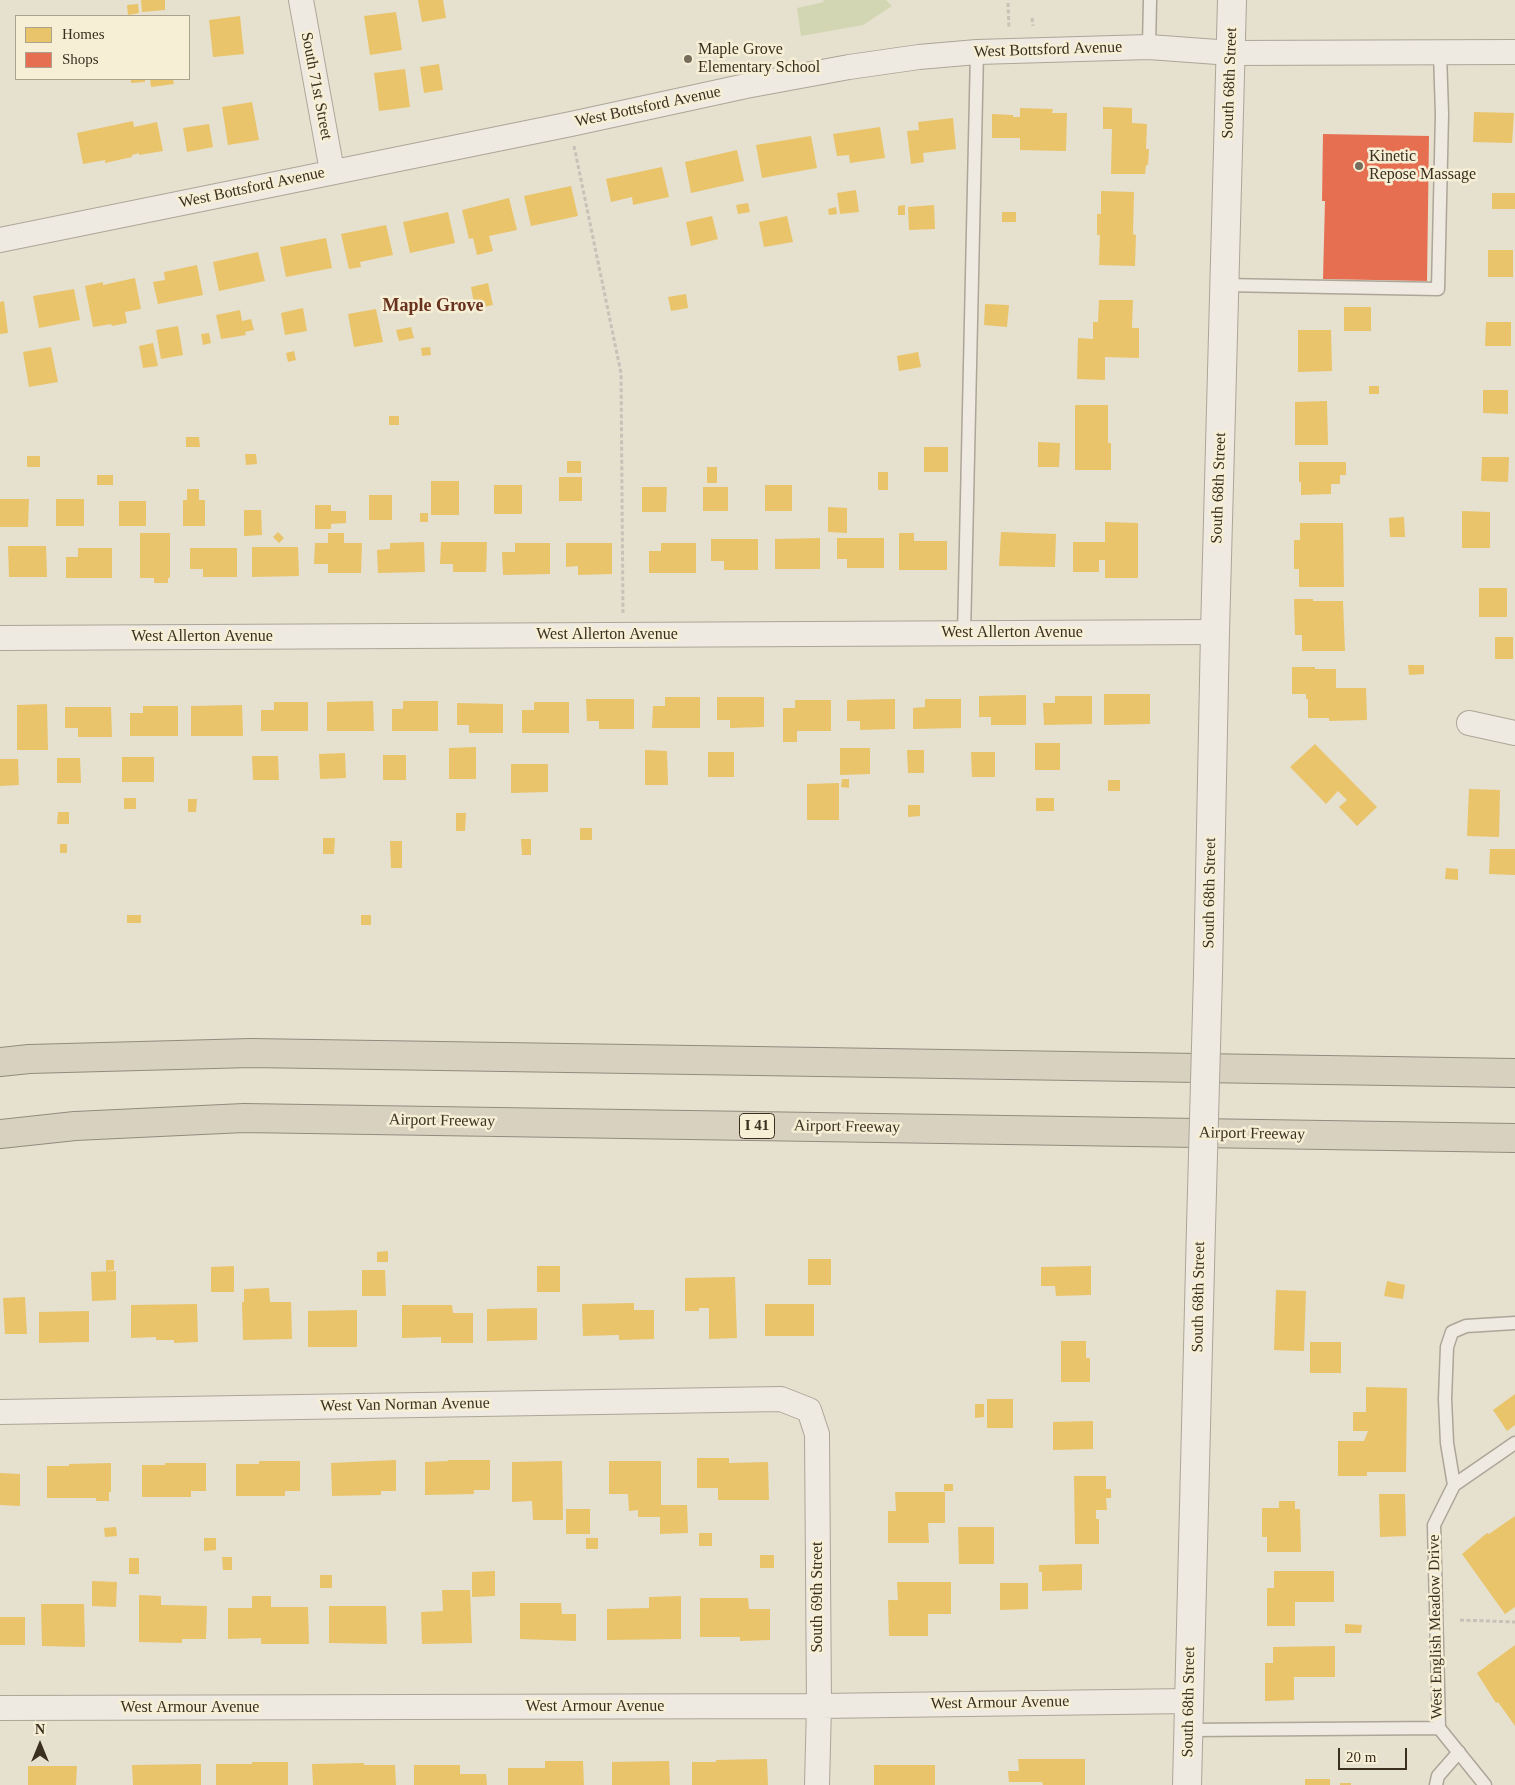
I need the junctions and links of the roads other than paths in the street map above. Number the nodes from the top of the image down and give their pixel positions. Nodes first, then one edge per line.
1 (301, 0) edge
2 (1150, 0) edge
3 (1232, 0) edge
4 (1149, 46) junction
5 (977, 52) junction
6 (1515, 52) edge
7 (1231, 53) junction
8 (1440, 53) junction
9 (332, 171) junction
10 (0, 240) edge
11 (1224, 285) junction
12 (1215, 632) junction
13 (964, 634) junction
14 (0, 638) edge
15 (1469, 723) dead end
16 (1515, 733) edge
17 (0, 1062) edge
18 (1515, 1073) edge
19 (0, 1134) edge
20 (1515, 1138) edge
21 (1515, 1323) edge
22 (809, 1410) joint
23 (0, 1412) edge
24 (1515, 1443) edge
25 (1454, 1485) junction
26 (1190, 1701) junction
27 (819, 1706) junction
28 (0, 1708) edge
29 (1439, 1728) junction
30 (1189, 1730) junction
31 (1458, 1752) junction
32 (817, 1785) edge
33 (1187, 1785) edge
34 (1436, 1785) edge
35 (1485, 1785) edge

1 - 9 street, South 71st Street
2 - 4 lane
3 - 7 street, South 68th Street
4 - 5 street, West Bottsford Avenue
4 - 7 street, West Bottsford Avenue
5 - 9 street, West Bottsford Avenue
5 - 13 lane
6 - 8 street, West Bottsford Avenue
7 - 8 street, West Bottsford Avenue
7 - 11 street, South 68th Street
8 - 11 lane
9 - 10 street, West Bottsford Avenue
11 - 12 street, South 68th Street
12 - 13 street, West Allerton Avenue
12 - 26 street, South 68th Street, bridge
13 - 14 street, West Allerton Avenue
15 - 16 street
17 - 18 highway
19 - 20 highway, Airport Freeway / I 41
21 - 25 lane
22 - 23 street, West Van Norman Avenue
22 - 27 street, South 69th Street
24 - 25 lane, West English Meadow Drive
25 - 29 lane, West English Meadow Drive
26 - 27 street, West Armour Avenue
26 - 30 street, South 68th Street
27 - 28 street, West Armour Avenue
27 - 32 street, South 69th Street
29 - 30 lane
29 - 31 lane, West English Meadow Drive
30 - 33 street, South 68th Street
31 - 34 lane
31 - 35 lane, West English Meadow Drive

